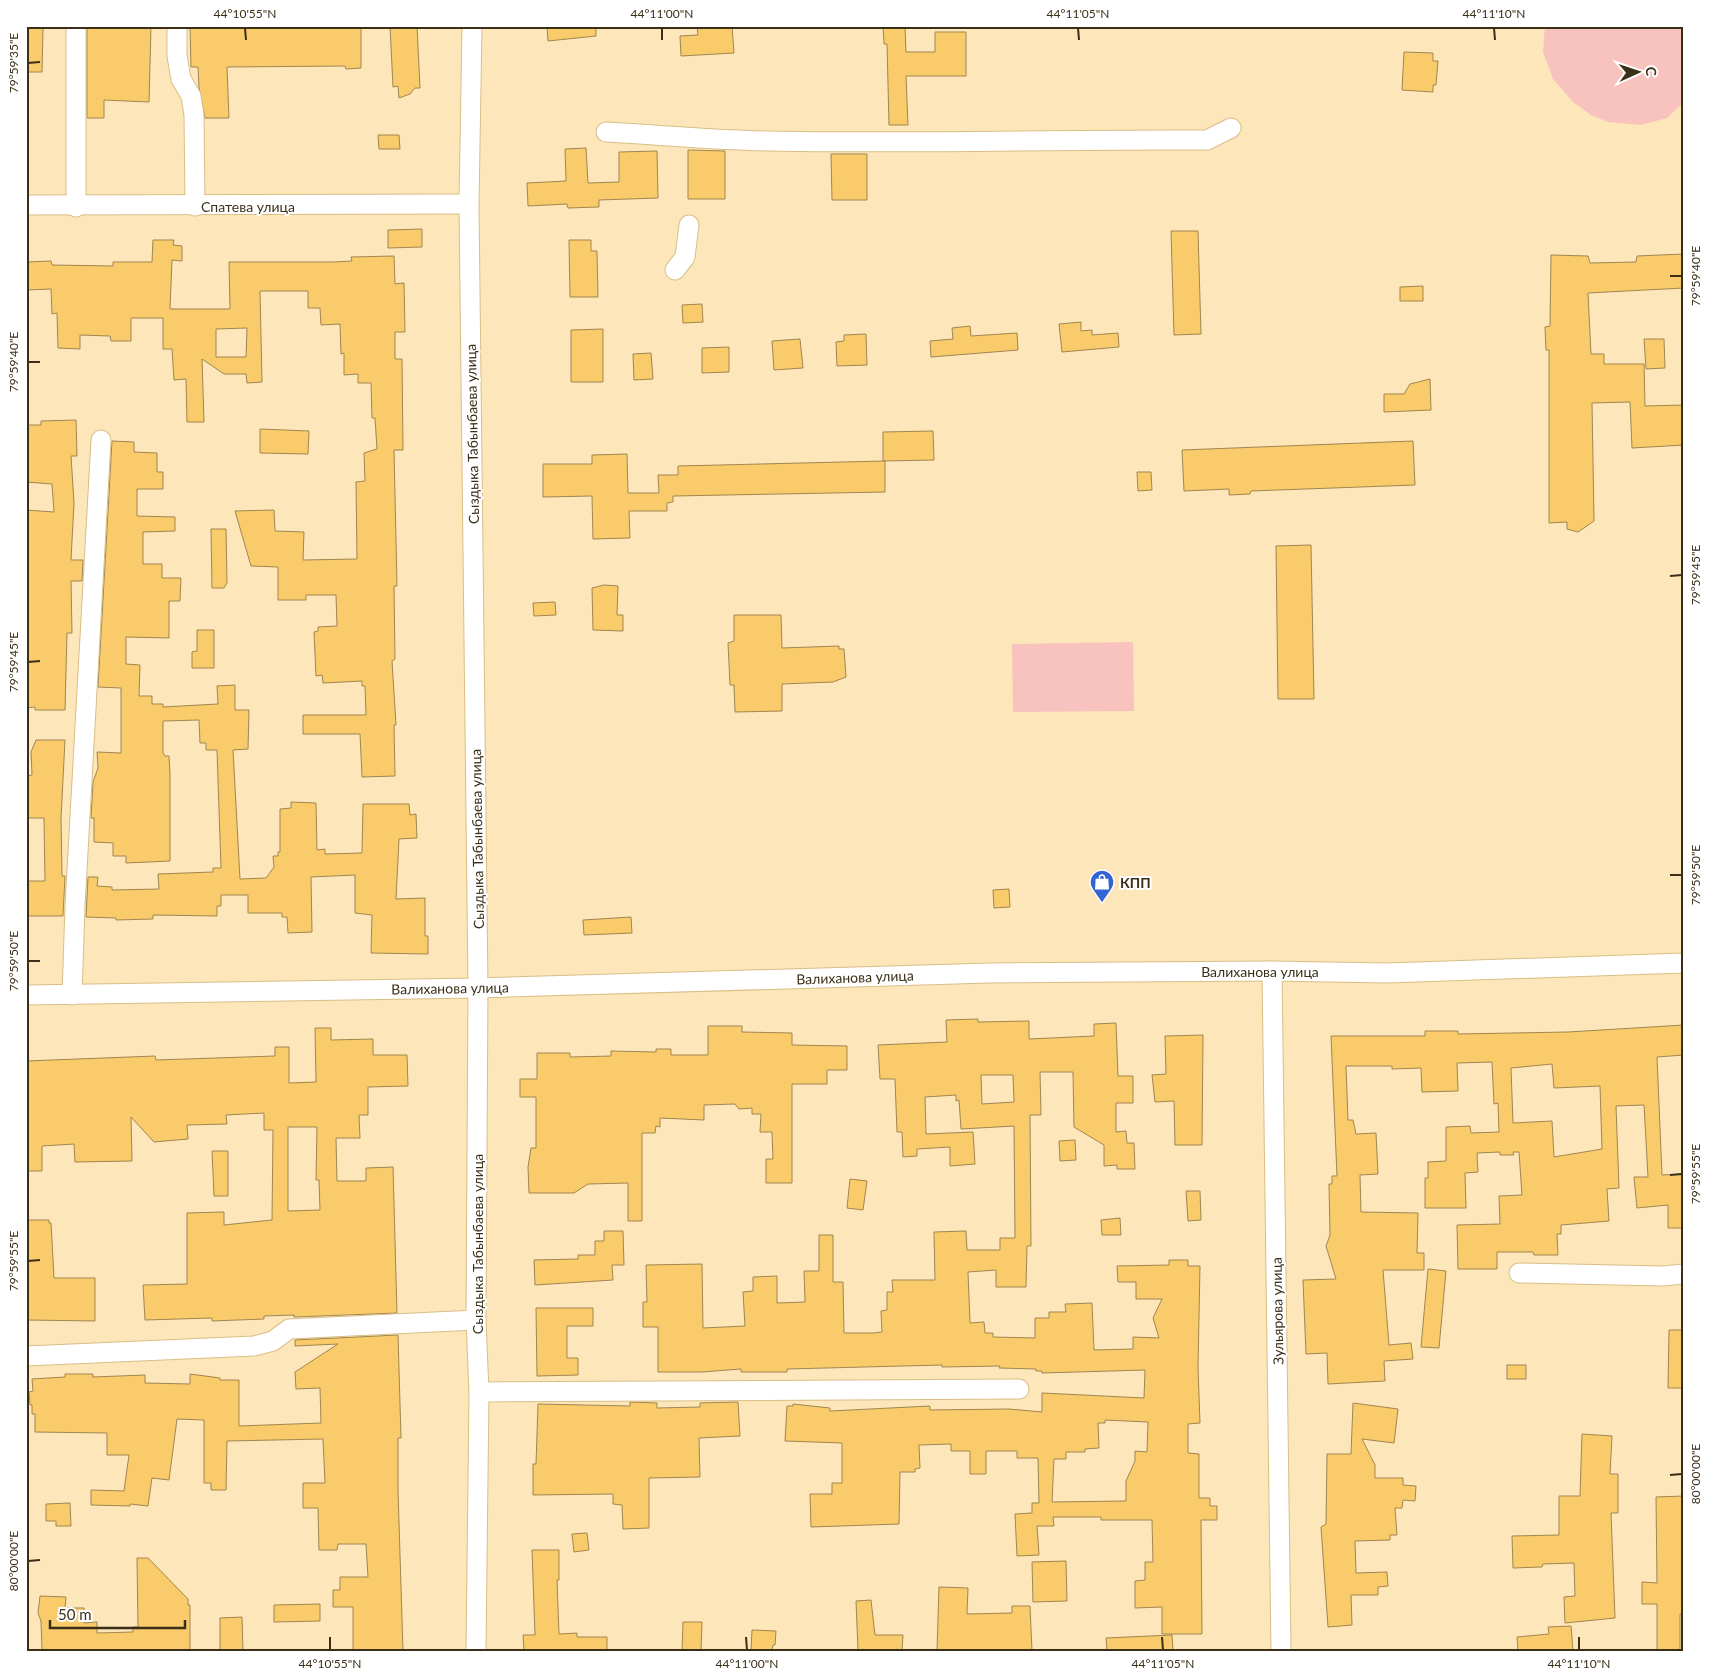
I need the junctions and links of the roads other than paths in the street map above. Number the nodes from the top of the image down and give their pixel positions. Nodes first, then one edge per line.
1 (76, 26) edge
2 (177, 26) edge
3 (472, 26) edge
4 (1231, 128) dead end
5 (606, 132) dead end
6 (469, 204) junction
7 (26, 205) edge
8 (76, 206) junction
9 (195, 206) junction
10 (689, 225) dead end
11 (675, 270) dead end
12 (101, 440) dead end
13 (1684, 963) edge
14 (1272, 971) junction
15 (478, 988) junction
16 (72, 995) junction
17 (26, 996) edge
18 (1519, 1273) dead end
19 (1684, 1274) edge
20 (476, 1320) junction
21 (26, 1356) edge
22 (1019, 1389) dead end
23 (479, 1392) junction
24 (476, 1651) edge
25 (1281, 1651) edge

1 - 8 street
2 - 9 street
3 - 6 street, Сыздыка Табынбаева улица
4 - 5 street
6 - 9 street, Спатева улица
6 - 15 street, Сыздыка Табынбаева улица
7 - 8 street, Спатева улица
8 - 9 street, Спатева улица
10 - 11 street
12 - 16 street
13 - 14 street, Валиханова улица
14 - 15 street, Валиханова улица
14 - 25 street, Зульярова улица
15 - 16 street, Валиханова улица
15 - 20 street, Сыздыка Табынбаева улица
16 - 17 street, Валиханова улица
18 - 19 street
20 - 21 street
20 - 23 street, Сыздыка Табынбаева улица
22 - 23 street
23 - 24 street, Сыздыка Табынбаева улица

